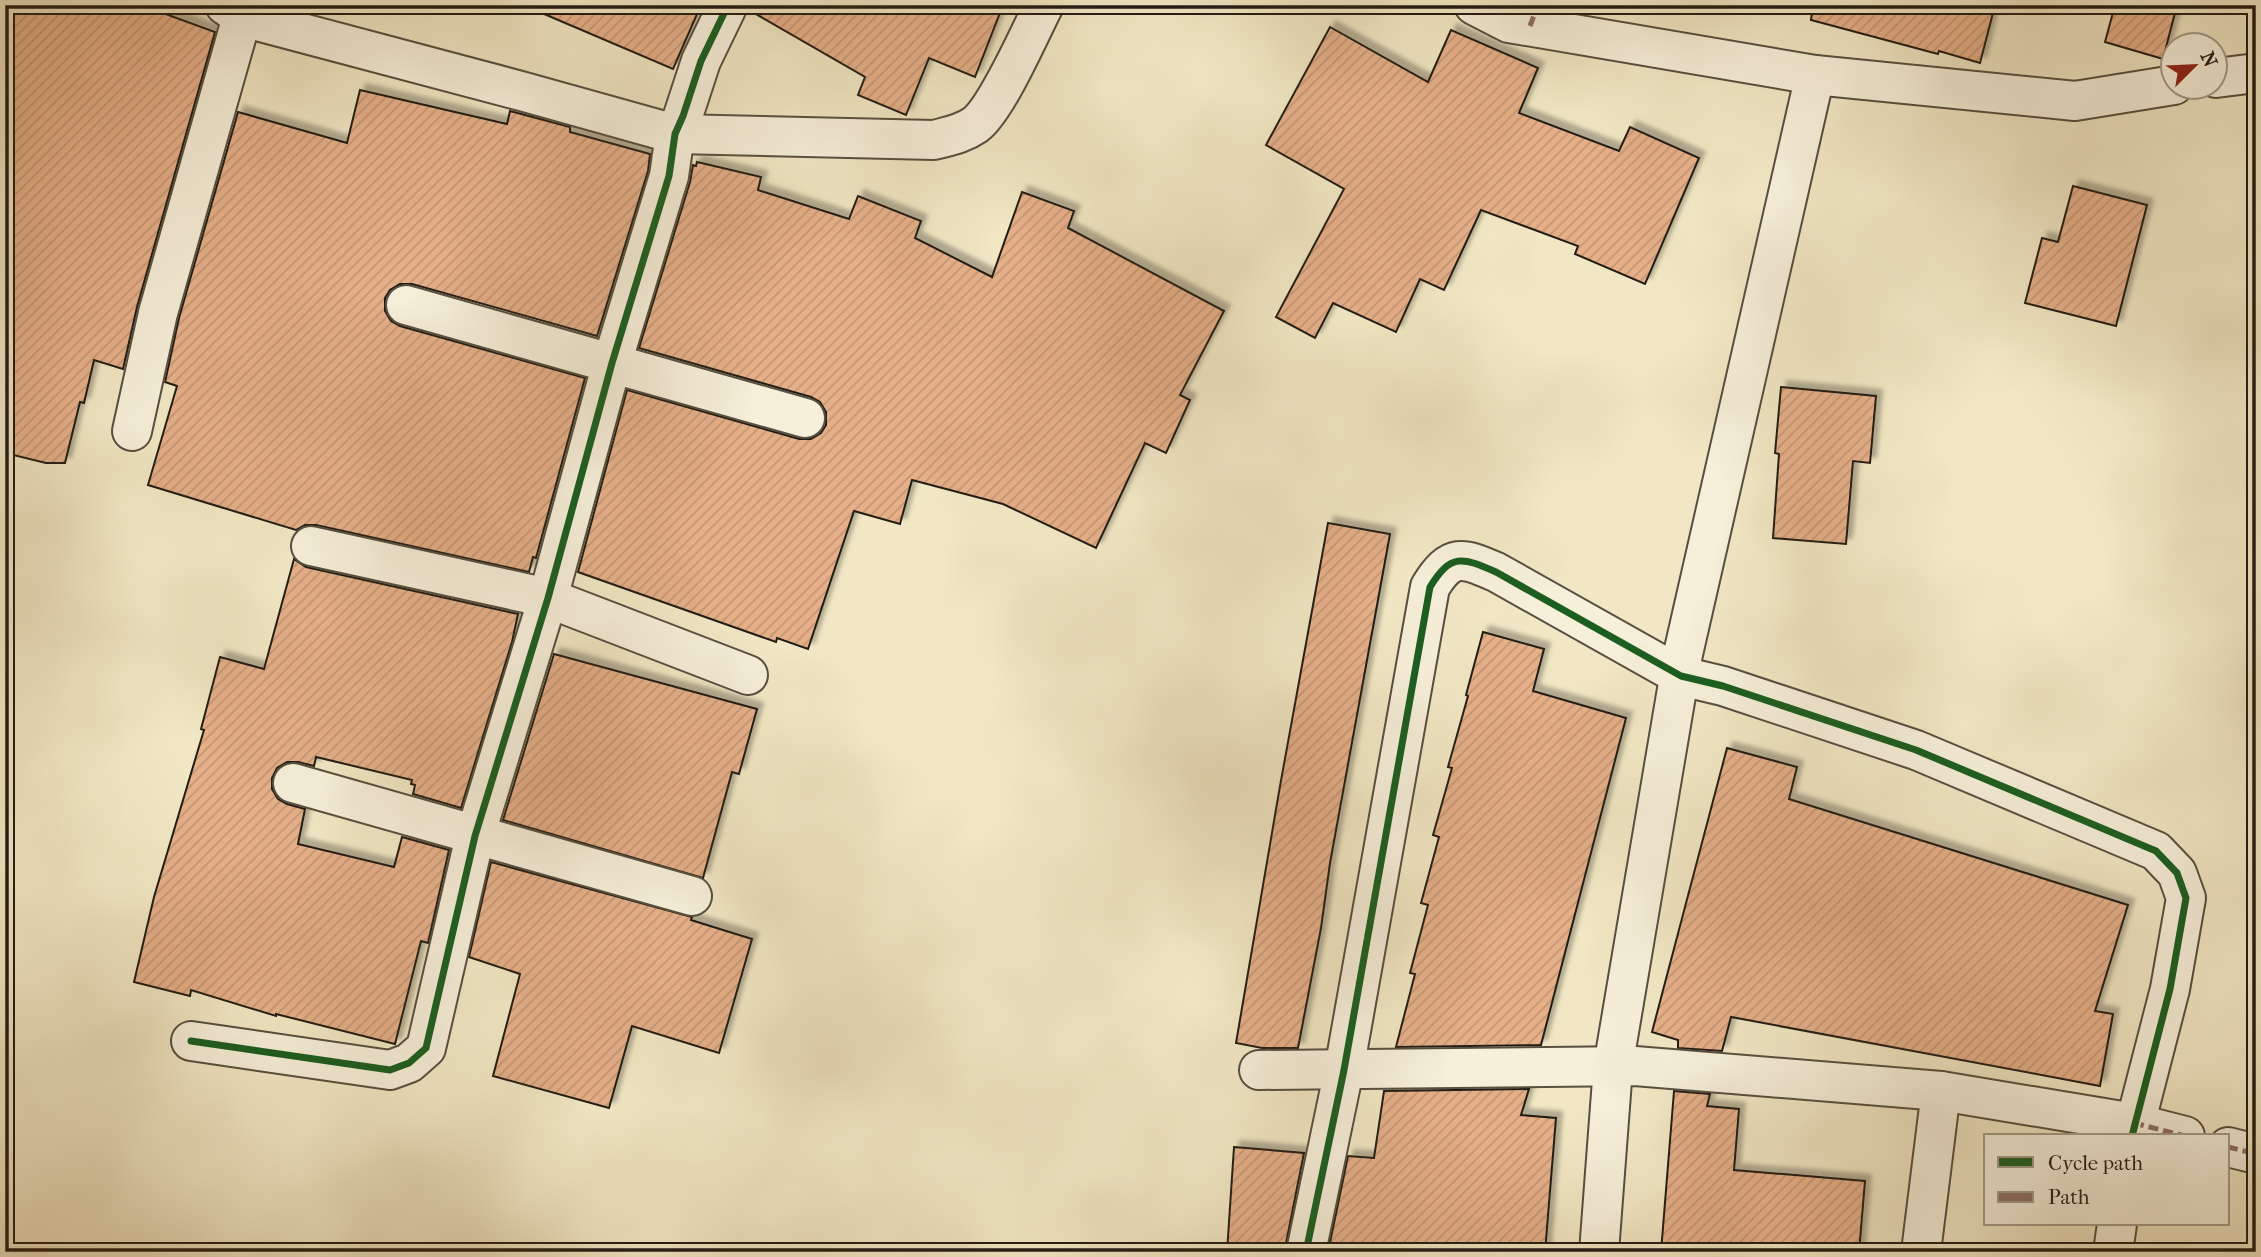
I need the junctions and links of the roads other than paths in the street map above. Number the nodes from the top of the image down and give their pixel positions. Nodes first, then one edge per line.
1 (728, 5) edge
2 (1044, 5) edge
3 (1474, 5) edge
4 (233, 11) edge
5 (1534, 16) edge
6 (2256, 73) edge
7 (1815, 75) junction
8 (2230, 76) edge
9 (2160, 87) edge
10 (679, 125) junction
11 (406, 305) dead end
12 (612, 363) junction
13 (805, 418) dead end
14 (132, 431) dead end
15 (311, 546) dead end
16 (548, 598) junction
17 (1682, 665) junction
18 (748, 675) dead end
19 (293, 783) dead end
20 (475, 836) junction
21 (692, 896) dead end
22 (191, 1041) dead end
23 (1613, 1067) junction
24 (1259, 1070) dead end
25 (1344, 1070) junction
26 (1941, 1091) junction
27 (2133, 1130) edge
28 (2168, 1134) edge
29 (2230, 1148) edge
30 (2256, 1154) edge
31 (2117, 1226) edge
32 (1307, 1247) dead end
33 (1599, 1252) edge
34 (1921, 1252) edge
35 (2113, 1252) edge

1 - 10 street
2 - 10 street
3 - 5 street
4 - 10 street
4 - 14 street
5 - 7 street
6 - 8 street
7 - 9 street
7 - 17 street
10 - 12 street
11 - 12 street
12 - 13 street
12 - 16 street
15 - 16 street
16 - 18 street
16 - 20 street
17 - 23 street
17 - 25 street
17 - 27 street
19 - 20 street
20 - 21 street
20 - 22 street
23 - 25 street
23 - 26 street
23 - 33 street
24 - 25 street
25 - 32 street
26 - 27 street
26 - 34 street
27 - 28 street
29 - 30 street
31 - 35 street

